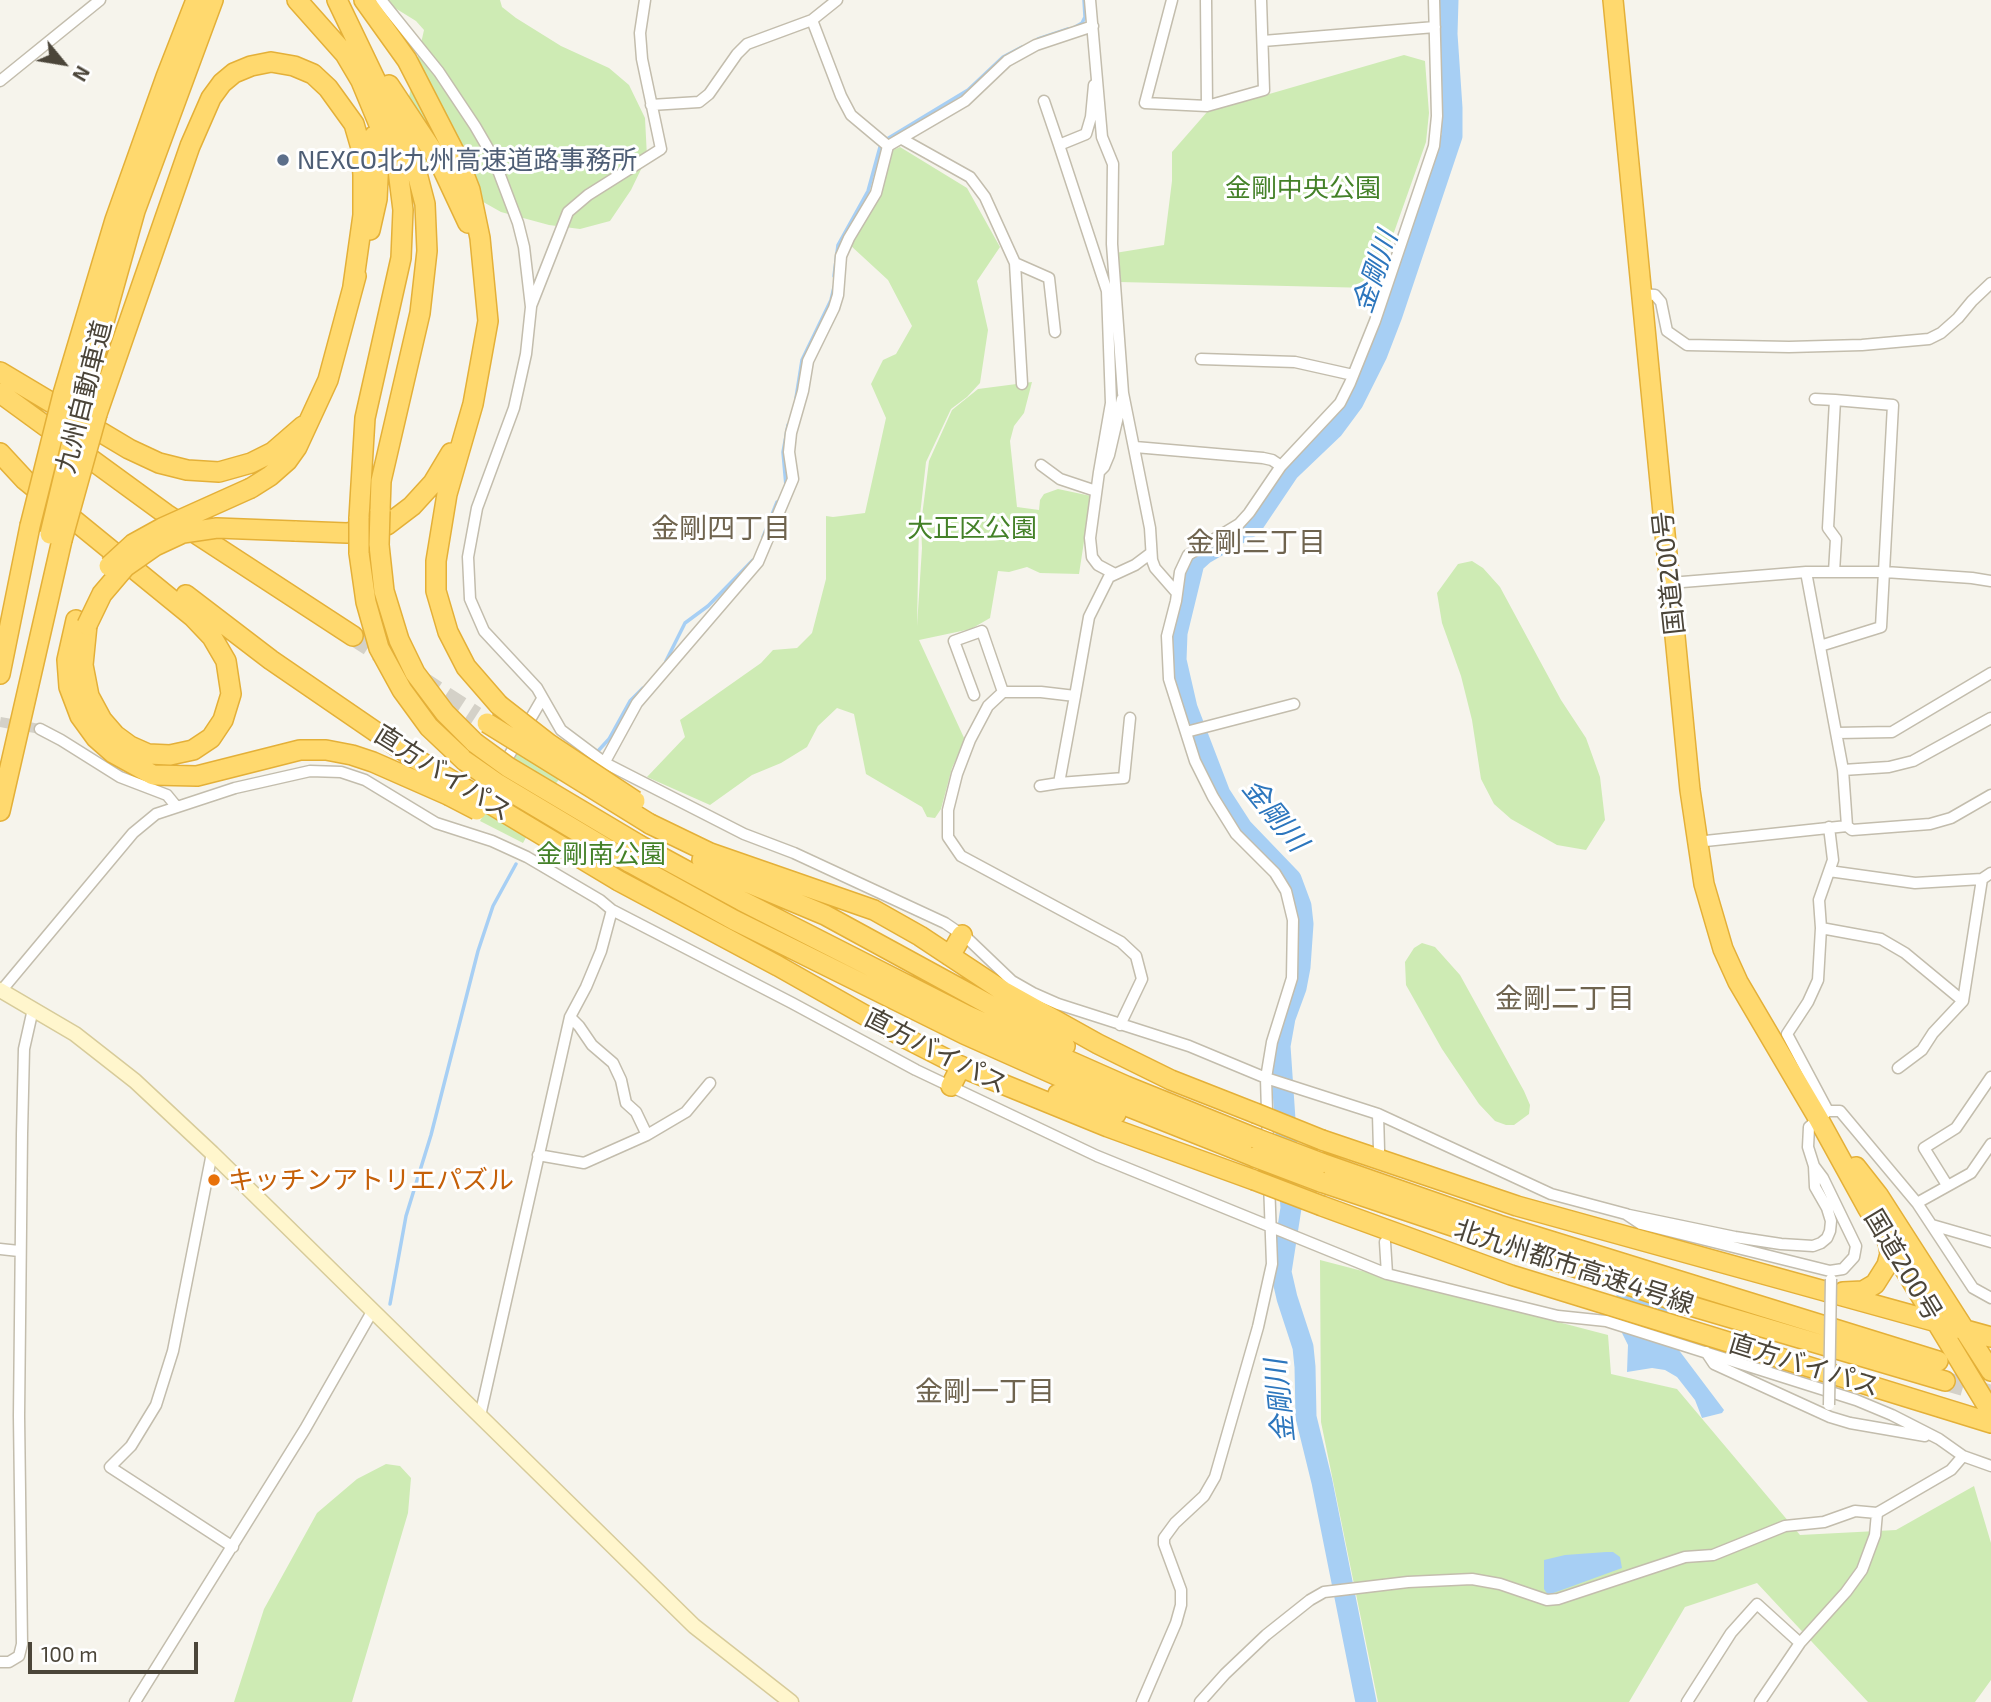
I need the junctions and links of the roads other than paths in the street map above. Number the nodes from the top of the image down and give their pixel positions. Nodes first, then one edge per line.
1 (100, 0) edge
2 (182, 0) edge
3 (196, 0) edge
4 (213, 0) edge
5 (298, 0) edge
6 (337, 0) edge
7 (364, 0) edge
8 (382, 0) edge
9 (645, 0) edge
10 (837, 0) edge
11 (1090, 0) edge
12 (1172, 0) edge
13 (1206, 0) edge
14 (1261, 0) edge
15 (1434, 0) edge
16 (1613, 0) edge
17 (812, 20) junction
18 (318, 22) junction
19 (1093, 26) junction
20 (1434, 27) junction
21 (1263, 41) junction
22 (363, 52) junction
23 (1097, 76) junction
24 (0, 81) edge
25 (1044, 101) dead end
26 (651, 105) junction
27 (1207, 106) junction
28 (902, 139) junction
29 (1059, 145) junction
30 (888, 146) junction
31 (116, 220) junction
32 (1015, 263) junction
33 (481, 267) junction
34 (1991, 283) edge
35 (353, 286) junction
36 (1640, 293) junction
37 (531, 307) junction
38 (1055, 332) dead end
39 (1201, 359) dead end
40 (0, 372) edge
41 (1353, 375) junction
42 (1022, 384) dead end
43 (0, 393) edge
44 (1123, 393) junction
45 (1815, 399) dead end
46 (319, 400) junction
47 (1835, 400) junction
48 (473, 404) junction
49 (89, 409) junction
50 (0, 443) edge
51 (1135, 447) junction
52 (0, 453) edge
53 (1041, 465) dead end
54 (1281, 466) junction
55 (1099, 472) junction
56 (1096, 491) junction
57 (1223, 535) junction
58 (56, 537) junction
59 (1230, 546) dead end
60 (1188, 555) junction
61 (1152, 558) junction
62 (1806, 572) junction
63 (1833, 572) junction
64 (1885, 572) junction
65 (1113, 573) junction
66 (1991, 582) edge
67 (1670, 583) junction
68 (1176, 592) junction
69 (82, 623) junction
70 (353, 636) tunnel mouth
71 (1820, 646) junction
72 (1991, 673) edge
73 (0, 674) edge
74 (1003, 692) junction
75 (974, 695) dead end
76 (1075, 696) junction
77 (542, 699) junction
78 (1294, 704) dead end
79 (1130, 718) dead end
80 (1991, 718) edge
81 (482, 720) tunnel mouth
82 (40, 729) tunnel mouth
83 (1186, 732) junction
84 (1837, 733) junction
85 (605, 762) junction
86 (1843, 770) junction
87 (1059, 783) junction
88 (1040, 786) dead end
89 (451, 788) junction
90 (1991, 795) edge
91 (0, 805) edge
92 (176, 806) junction
93 (0, 811) edge
94 (653, 819) junction
95 (1847, 826) junction
96 (1829, 827) junction
97 (466, 831) junction
98 (668, 834) junction
99 (1696, 842) junction
100 (634, 854) junction
101 (545, 867) junction
102 (1829, 871) junction
103 (1986, 876) edge
104 (858, 903) junction
105 (612, 910) junction
106 (1821, 928) junction
107 (962, 935) junction
108 (950, 956) junction
109 (778, 966) junction
110 (0, 991) edge
111 (1964, 1001) junction
112 (33, 1009) junction
113 (569, 1017) junction
114 (1120, 1025) junction
115 (961, 1066) junction
116 (1898, 1068) dead end
117 (1991, 1077) edge
118 (1266, 1078) junction
119 (710, 1083) dead end
120 (951, 1086) junction
121 (1378, 1114) junction
122 (1823, 1114) junction
123 (1219, 1122) junction
124 (647, 1135) junction
125 (1208, 1140) junction
126 (1991, 1143) edge
127 (1379, 1150) dead end
128 (212, 1153) junction
129 (538, 1155) junction
130 (1814, 1166) junction
131 (1321, 1173) junction
132 (1947, 1185) junction
133 (1917, 1203) junction
134 (1626, 1214) junction
135 (1270, 1224) junction
136 (1932, 1225) junction
137 (1887, 1239) junction
138 (1385, 1242) dead end
139 (1991, 1242) edge
140 (0, 1249) edge
141 (19, 1251) junction
142 (1387, 1274) junction
143 (1827, 1280) junction
144 (1991, 1298) edge
145 (373, 1310) junction
146 (1604, 1312) junction
147 (1937, 1322) junction
148 (1965, 1330) junction
149 (1991, 1338) edge
150 (1705, 1352) junction
151 (1938, 1361) tunnel mouth
152 (1991, 1371) edge
153 (1945, 1381) tunnel mouth
154 (1829, 1411) junction
155 (1991, 1412) edge
156 (480, 1416) junction
157 (1991, 1423) edge
158 (1938, 1439) junction
159 (1963, 1455) junction
160 (1988, 1465) edge
161 (1991, 1475) edge
162 (1877, 1513) junction
163 (233, 1547) junction
164 (1800, 1643) junction
165 (0, 1662) edge
166 (135, 1702) edge
167 (791, 1702) edge
168 (1142, 1702) edge
169 (1200, 1702) edge
170 (1688, 1702) edge
171 (1760, 1702) edge

1 - 24 street
2 - 31 highway
3 - 31 highway, 九州自動車道
4 - 49 highway, 九州自動車道
5 - 18 highway
6 - 22 highway
7 - 33 highway
8 - 37 street
9 - 26 street
10 - 17 street
11 - 19 street
12 - 27 street
13 - 27 street
14 - 21 street
15 - 20 street
16 - 36 highway, 国道200号
17 - 26 street
17 - 30 street
18 - 35 highway
18 - 100 highway, bridge
19 - 23 street
19 - 28 street
20 - 21 street
20 - 41 street
21 - 27 street
22 - 33 highway
22 - 100 highway, bridge
23 - 29 street
23 - 44 street
25 - 29 street
26 - 37 street
28 - 30 street
28 - 32 street
29 - 55 street
30 - 85 street
31 - 73 highway, 九州自動車道, bridge
32 - 38 street
32 - 42 street
33 - 48 highway
34 - 36 street
35 - 46 highway
35 - 49 highway
36 - 67 highway, 国道200号
37 - 77 street
39 - 41 street
40 - 46 highway
41 - 54 street
43 - 70 highway
44 - 51 street
44 - 55 street
45 - 47 street
46 - 69 highway, bridge
47 - 63 street
47 - 64 street
48 - 69 highway, bridge
48 - 94 highway, bridge
49 - 58 highway, bridge
50 - 89 highway, 直方バイパス
51 - 54 street
51 - 61 street
52 - 69 highway
53 - 56 street
54 - 57 street
55 - 56 street
56 - 65 street
57 - 59 street
57 - 60 street
58 - 91 highway
58 - 93 highway
60 - 61 street
60 - 68 street
61 - 65 street
61 - 68 street
62 - 63 street
62 - 67 street
62 - 71 street
63 - 64 street
64 - 66 street
64 - 71 street
65 - 76 street
67 - 99 highway, 国道200号
68 - 83 street
69 - 89 highway
71 - 84 street
72 - 84 street
74 - 75 street
74 - 76 street
74 - 114 street
76 - 87 street
77 - 85 street
77 - 97 street
78 - 83 street
79 - 87 street
80 - 86 street
81 - 94 highway, bridge
82 - 92 street
83 - 118 street
84 - 86 street
85 - 101 street
85 - 107 street
86 - 95 street
87 - 88 street
89 - 109 highway, 直方バイパス, bridge
90 - 95 street
92 - 97 street
92 - 110 street
94 - 98 highway
94 - 104 highway
95 - 96 street
96 - 99 street
96 - 102 street
97 - 101 street
98 - 104 highway
98 - 123 highway
99 - 122 highway, 国道200号
100 - 123 highway
100 - 125 highway
101 - 105 street
102 - 103 street
102 - 106 street
103 - 111 street
104 - 108 highway
105 - 113 street
105 - 120 street
106 - 111 street
106 - 122 street
107 - 108 highway
107 - 114 street
108 - 143 highway, bridge
109 - 115 highway, 直方バイパス
109 - 125 highway
110 - 112 street
111 - 116 street
112 - 128 street
112 - 141 street
113 - 124 street
113 - 129 street
114 - 118 street
115 - 120 highway
115 - 146 highway, 直方バイパス, bridge
117 - 132 street
118 - 121 street
118 - 135 street
119 - 124 street
120 - 135 street
121 - 127 street
121 - 134 street
122 - 130 street
122 - 133 street
122 - 137 highway, 国道200号
122 - 148 highway, 国道200号
123 - 131 highway, 北九州都市高速4号線, bridge
124 - 129 street
125 - 131 highway, 北九州都市高速4号線, bridge
126 - 132 street
128 - 145 street
128 - 163 street
129 - 156 street
130 - 134 street
130 - 143 street
131 - 151 highway, 北九州都市高速4号線
131 - 153 highway, 北九州都市高速4号線
132 - 133 street
133 - 136 street
134 - 143 street
135 - 142 street
135 - 168 street
136 - 139 street
136 - 144 street
137 - 143 highway
137 - 147 highway, 国道200号
138 - 142 street
140 - 141 street
141 - 165 street
142 - 146 street
143 - 147 highway
143 - 154 street, bridge
145 - 156 street
145 - 163 street
146 - 150 street
146 - 157 highway, 直方バイパス
147 - 148 highway
147 - 155 highway, 国道200号
148 - 149 highway, 国道200号
148 - 152 highway, 国道200号
150 - 154 street
150 - 158 street
154 - 158 street
156 - 167 street
158 - 159 street
159 - 160 street
159 - 162 street
160 - 161 street
162 - 164 street
162 - 169 street
163 - 166 street
164 - 170 street
164 - 171 street

